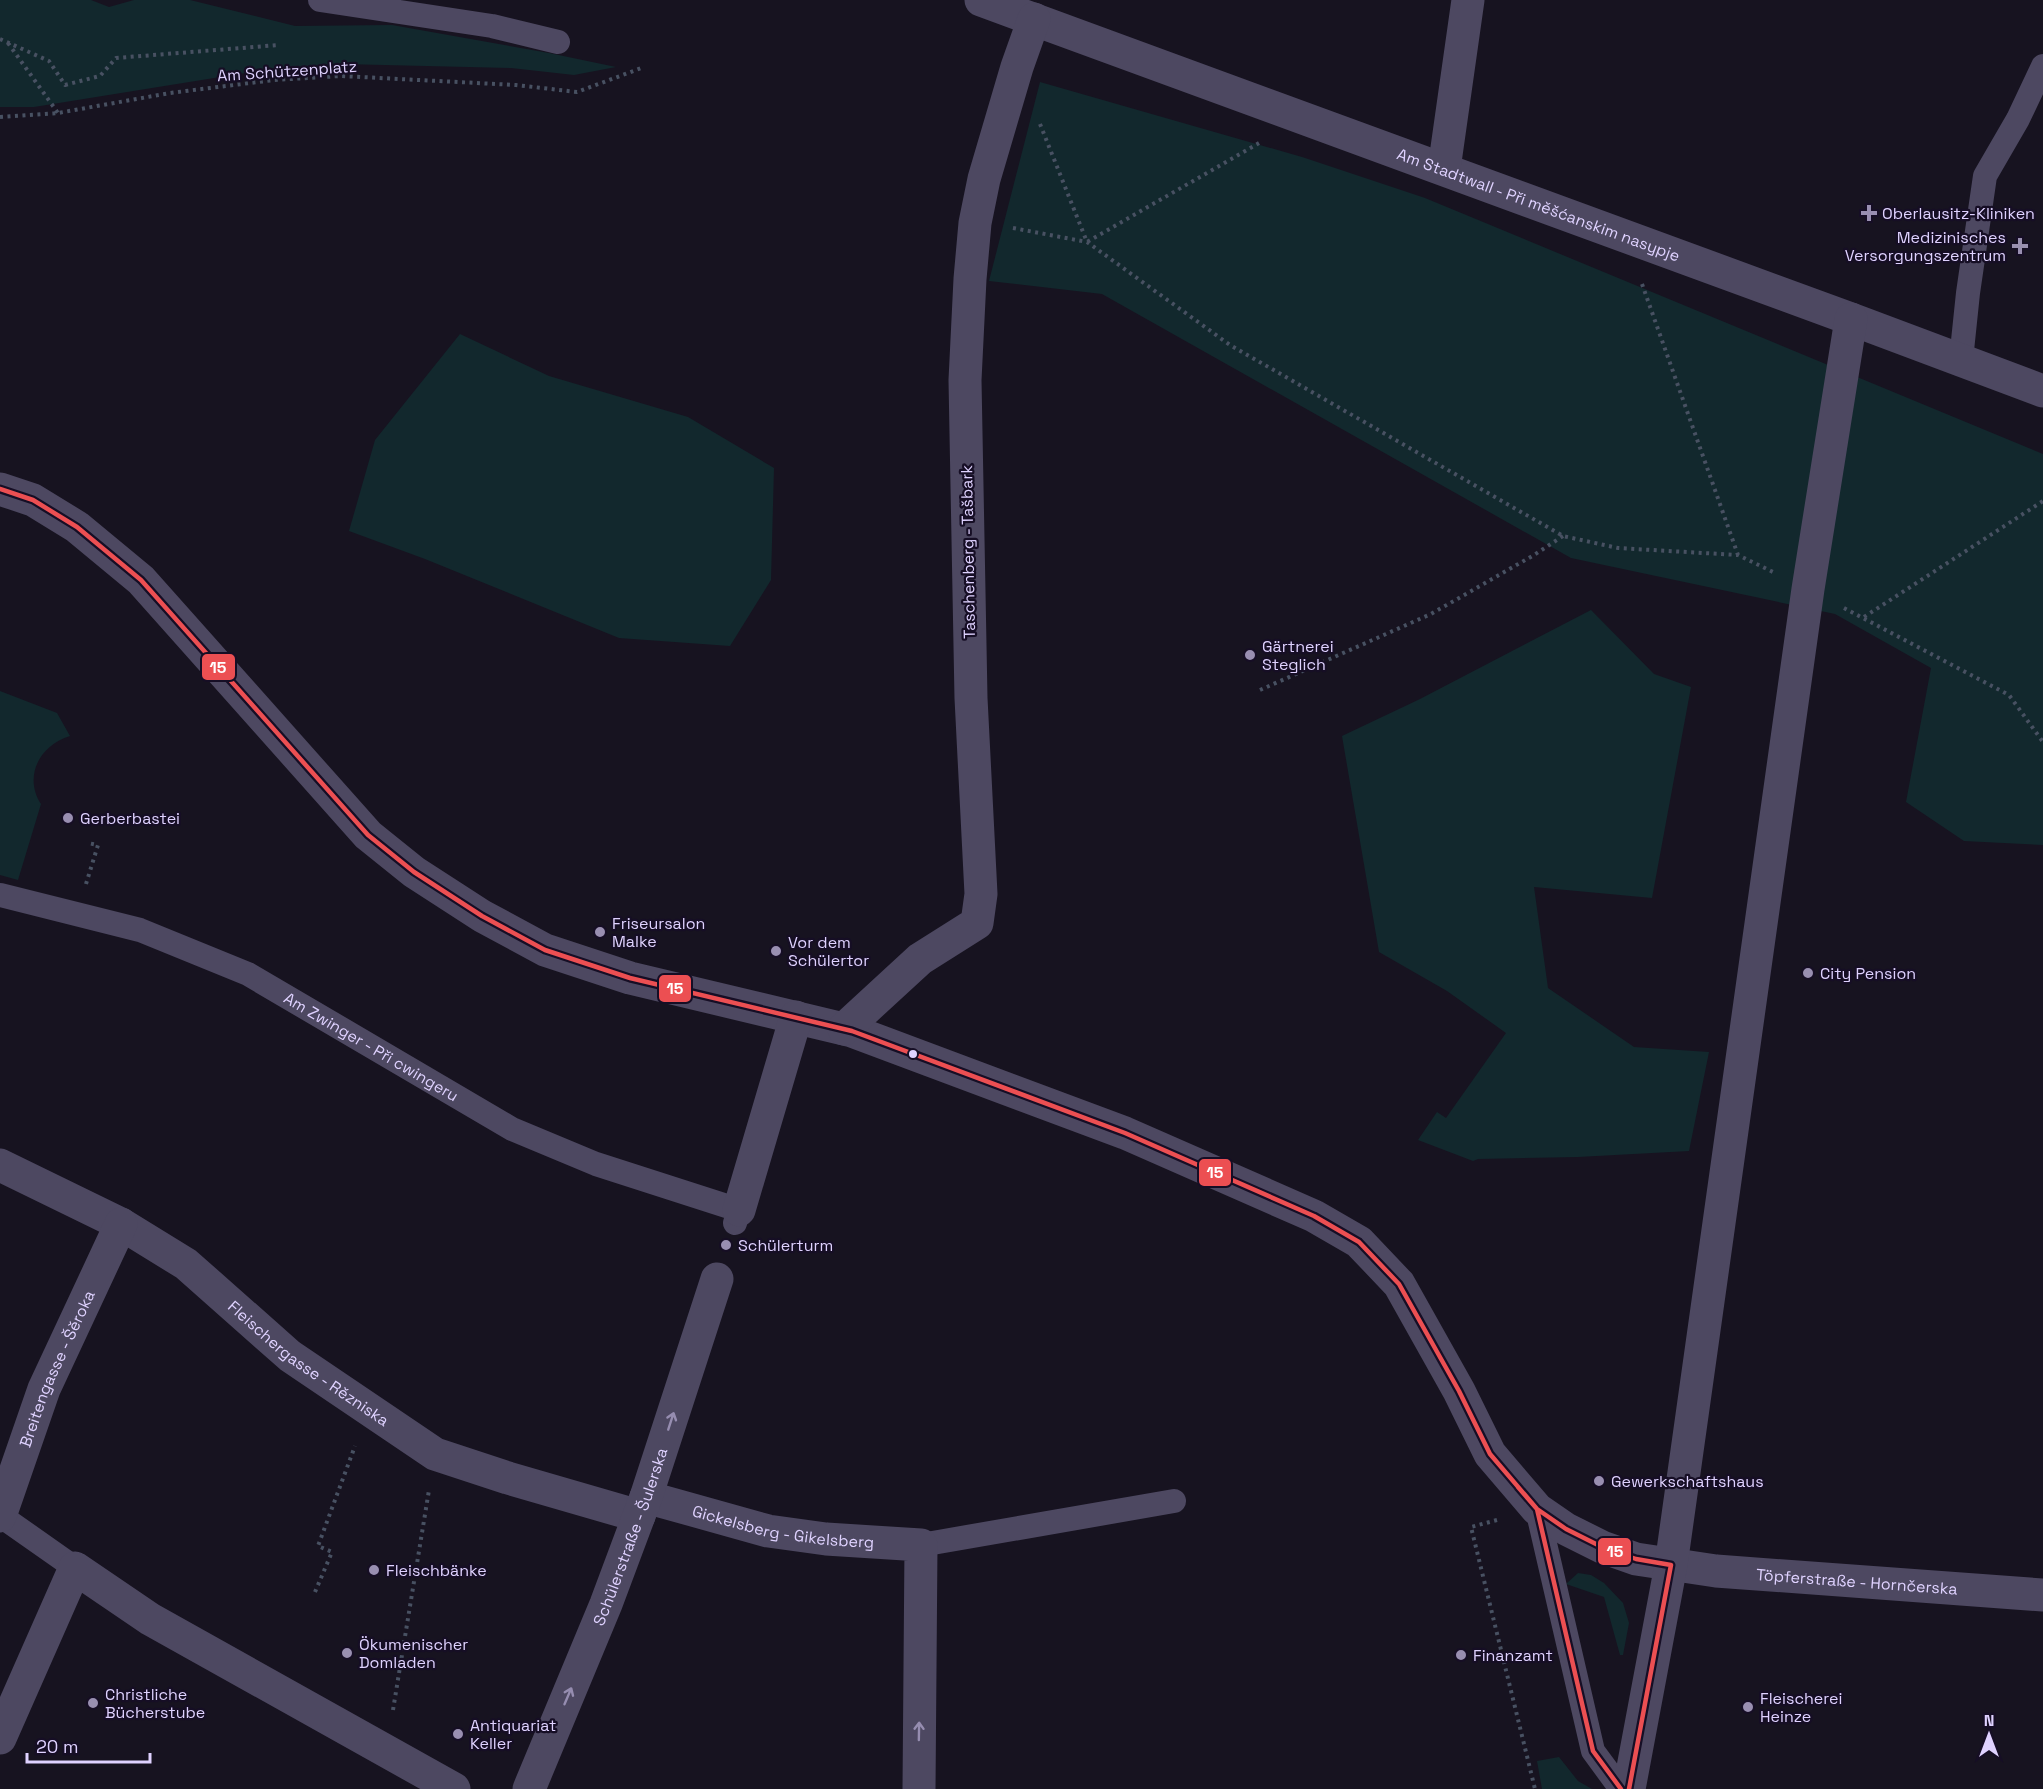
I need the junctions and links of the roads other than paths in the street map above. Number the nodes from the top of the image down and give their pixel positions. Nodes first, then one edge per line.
1 (320, 0) edge
2 (981, 0) edge
3 (1468, 0) edge
4 (1034, 19) junction
5 (558, 42) dead end
6 (2043, 66) edge
7 (1444, 169) junction
8 (1851, 319) junction
9 (1961, 360) junction
10 (2043, 392) edge
11 (0, 489) edge
12 (0, 895) edge
13 (796, 1017) junction
14 (844, 1029) junction
15 (0, 1165) edge
16 (737, 1217) joint
17 (121, 1224) junction
18 (717, 1279) dead end
19 (1174, 1501) dead end
20 (643, 1506) junction
21 (1537, 1509) junction
22 (0, 1516) edge
23 (921, 1545) junction
24 (1671, 1565) junction
25 (75, 1568) junction
26 (2043, 1595) edge
27 (0, 1738) edge
28 (446, 1787) edge
29 (529, 1789) edge
30 (919, 1789) edge
31 (1621, 1789) edge
32 (1629, 1789) edge

1 - 5 lane
2 - 4 street, Am Stadtwall - Při měšćanskim nasypje
3 - 7 street
4 - 7 street, Am Stadtwall - Při měšćanskim nasypje
4 - 14 street, Taschenberg - Tašbark
6 - 9 lane
7 - 8 street, Am Stadtwall - Při měšćanskim nasypje
8 - 9 street, Am Stadtwall - Při měšćanskim nasypje
8 - 24 street
9 - 10 street, Am Stadtwall - Při měšćanskim nasypje
11 - 13 street, Töpferstraße - Hornčerska
12 - 16 lane, Am Zwinger - Při cwingeru
13 - 14 street, Töpferstraße - Hornčerska
13 - 16 street
14 - 21 street, Töpferstraße - Hornčerska
15 - 17 street, Fleischergasse - Rězniska
17 - 20 street, Fleischergasse - Rězniska
17 - 22 street, Breitengasse - Šěroka
20 -> 18 street, Schülerstraße - Šulerska
19 - 23 lane, Gickelsberg - Gikelsberg
20 - 23 street, Gickelsberg - Gikelsberg
29 -> 20 street, Schülerstraße - Šulerska
21 - 24 street, Töpferstraße - Hornčerska
21 - 31 lane
22 - 25 lane
30 -> 23 street
24 - 26 street, Töpferstraße - Hornčerska
24 - 32 street
25 - 27 street
25 - 28 street

